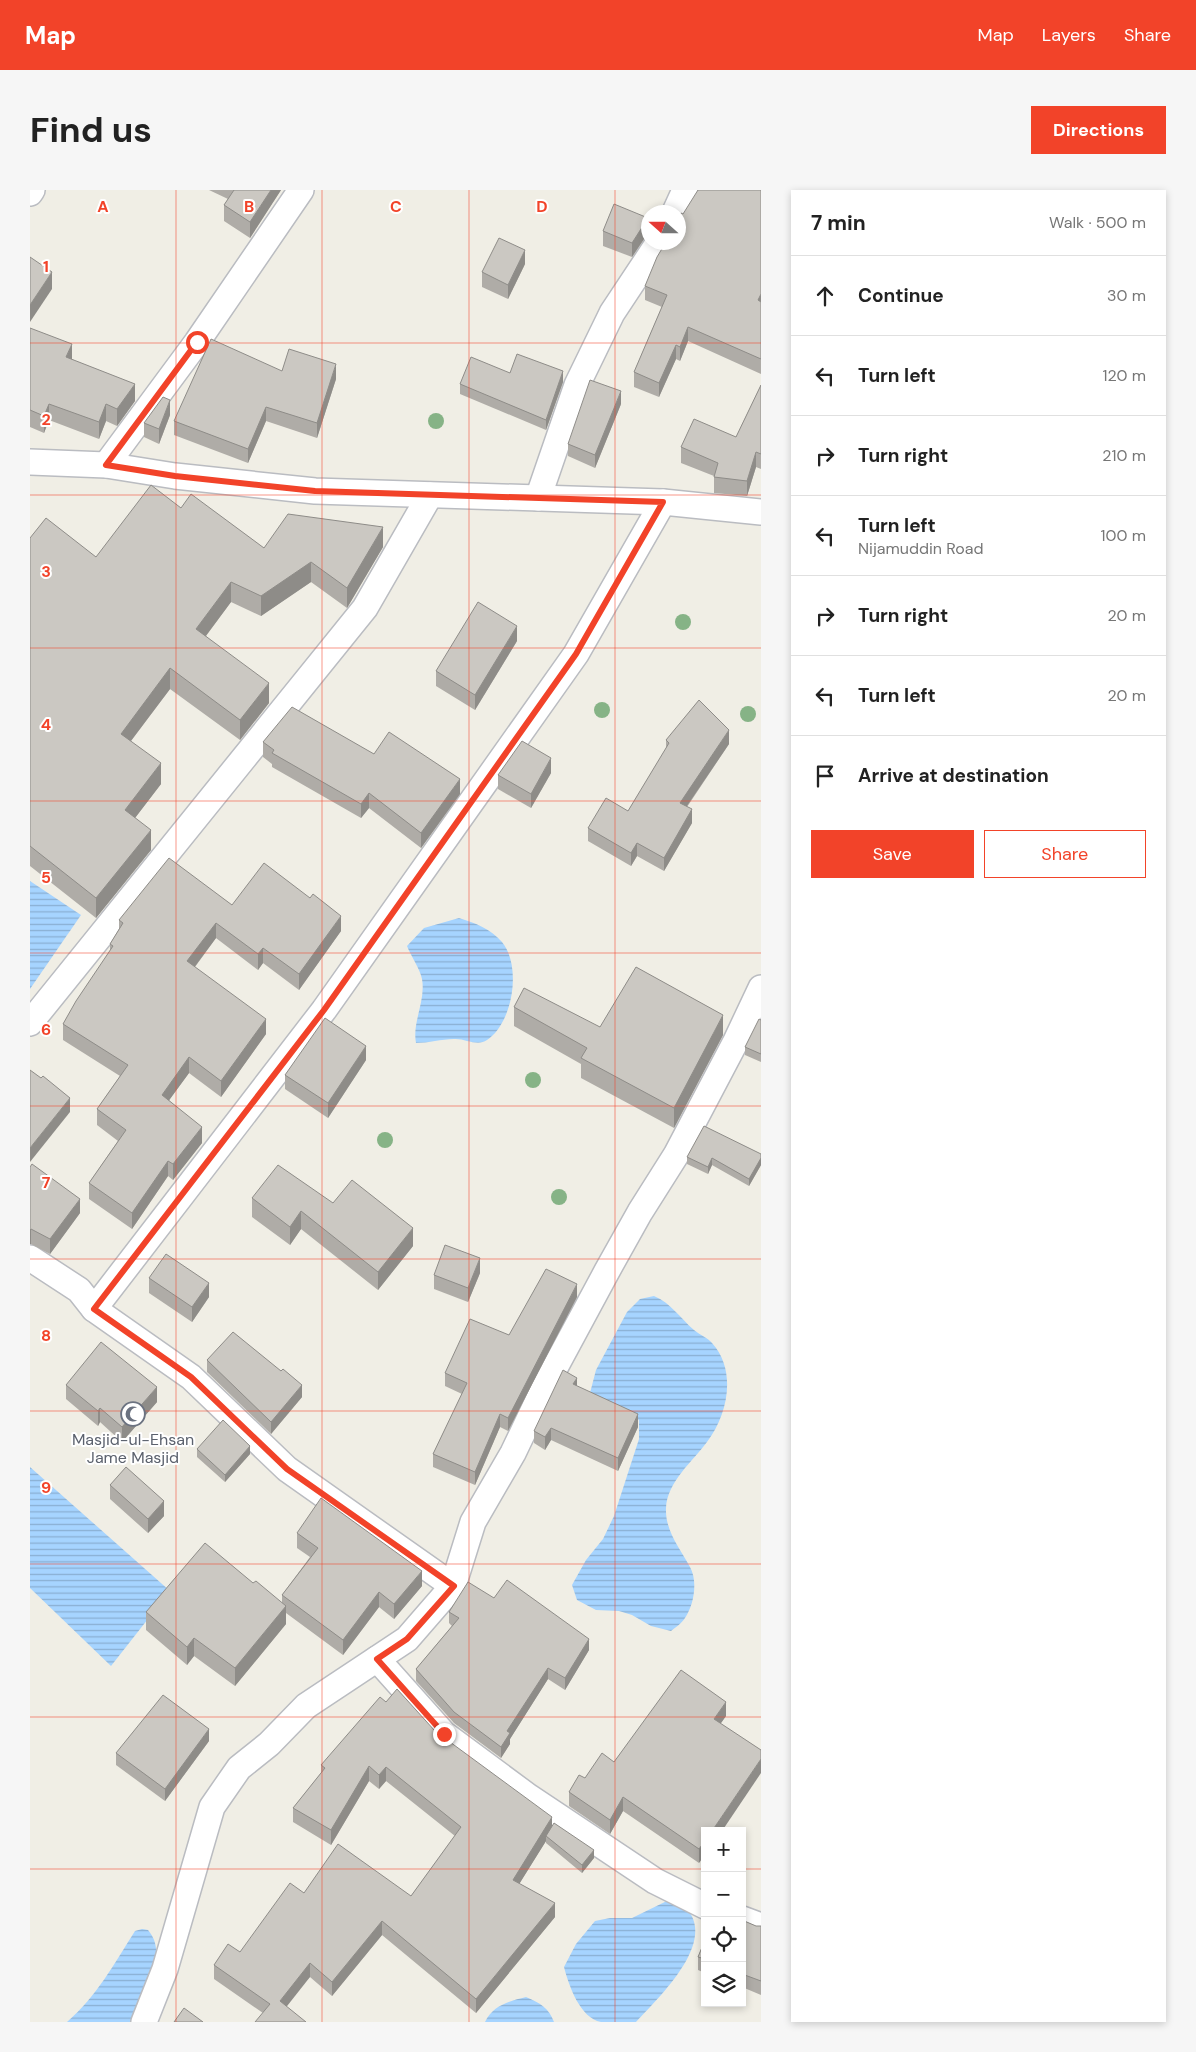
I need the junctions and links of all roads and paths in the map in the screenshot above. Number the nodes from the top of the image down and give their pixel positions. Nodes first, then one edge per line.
1 (301, 190) edge
2 (685, 190) edge
3 (678, 205) edge
4 (654, 250) edge
5 (30, 462) edge
6 (106, 465) junction
7 (430, 495) junction
8 (538, 498) junction
9 (663, 502) junction
10 (761, 512) edge
11 (761, 988) edge
12 (30, 1023) edge
13 (30, 1258) edge
14 (94, 1309) junction
15 (454, 1586) junction
16 (377, 1659) junction
17 (701, 1904) edge
18 (746, 1920) edge
19 (761, 1926) edge
20 (144, 2022) edge

1 - 6 street
2 - 3 street
4 - 8 street
5 - 6 street
6 - 7 street
7 - 8 street
7 - 12 street
8 - 9 street
9 - 10 street
9 - 14 street
11 - 15 street
13 - 14 street
14 - 15 street
15 - 16 street
16 - 17 street
16 - 20 street
18 - 19 street

